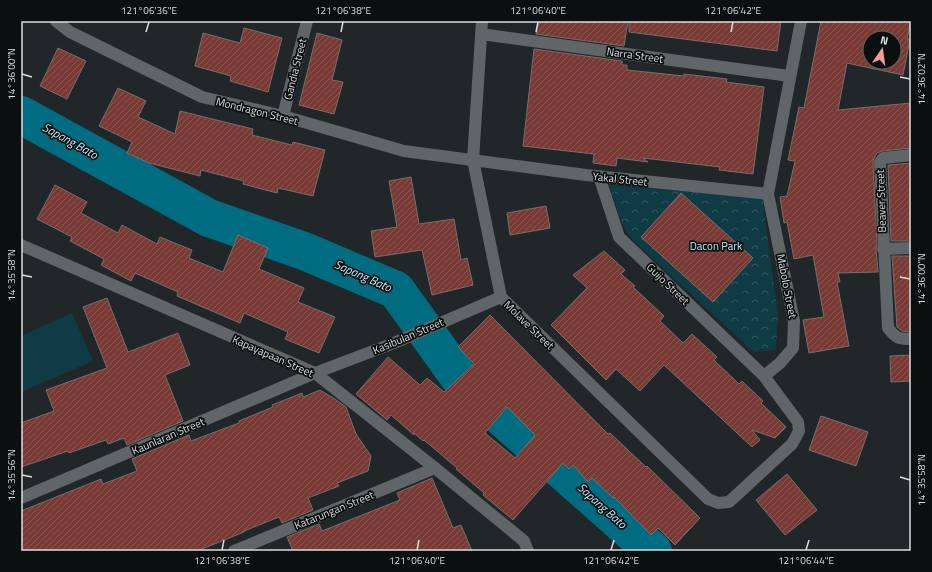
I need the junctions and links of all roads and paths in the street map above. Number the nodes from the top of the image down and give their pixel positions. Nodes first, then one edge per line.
1 (56, 21) edge
2 (307, 21) edge
3 (482, 21) edge
4 (801, 21) edge
5 (480, 34) junction
6 (789, 76) junction
7 (282, 116) junction
8 (911, 155) edge
9 (473, 160) junction
10 (598, 176) junction
11 (768, 194) junction
12 (21, 245) edge
13 (911, 248) edge
14 (883, 250) junction
15 (501, 297) junction
16 (911, 339) edge
17 (315, 373) junction
18 (764, 376) junction
19 (435, 468) junction
20 (21, 498) edge
21 (234, 551) edge
22 (528, 551) edge

1 - 7 street, Mondragon Street
2 - 7 street, Gandia Street
3 - 5 street, Molave Street
4 - 6 street, Mabolo Street
5 - 6 street, Narra Street
5 - 9 street, Molave Street
6 - 11 street, Mabolo Street
7 - 9 street, Mondragon Street
8 - 14 street, Beaver Street
9 - 10 street, Yakal Street
9 - 15 street, Molave Street
10 - 11 street, Yakal Street
10 - 18 street, Guijo Street
11 - 18 street, Mabolo Street
12 - 17 street, Kapayapaan Street
13 - 14 street
14 - 16 street, Beaver Street
15 - 17 street, Kasibulan Street
15 - 18 street, Molave Street
17 - 19 street, Kapayapaan Street
17 - 20 street, Kaunlaran Street
19 - 21 street, Katarungan Street
19 - 22 street, Kapayapaan Street

